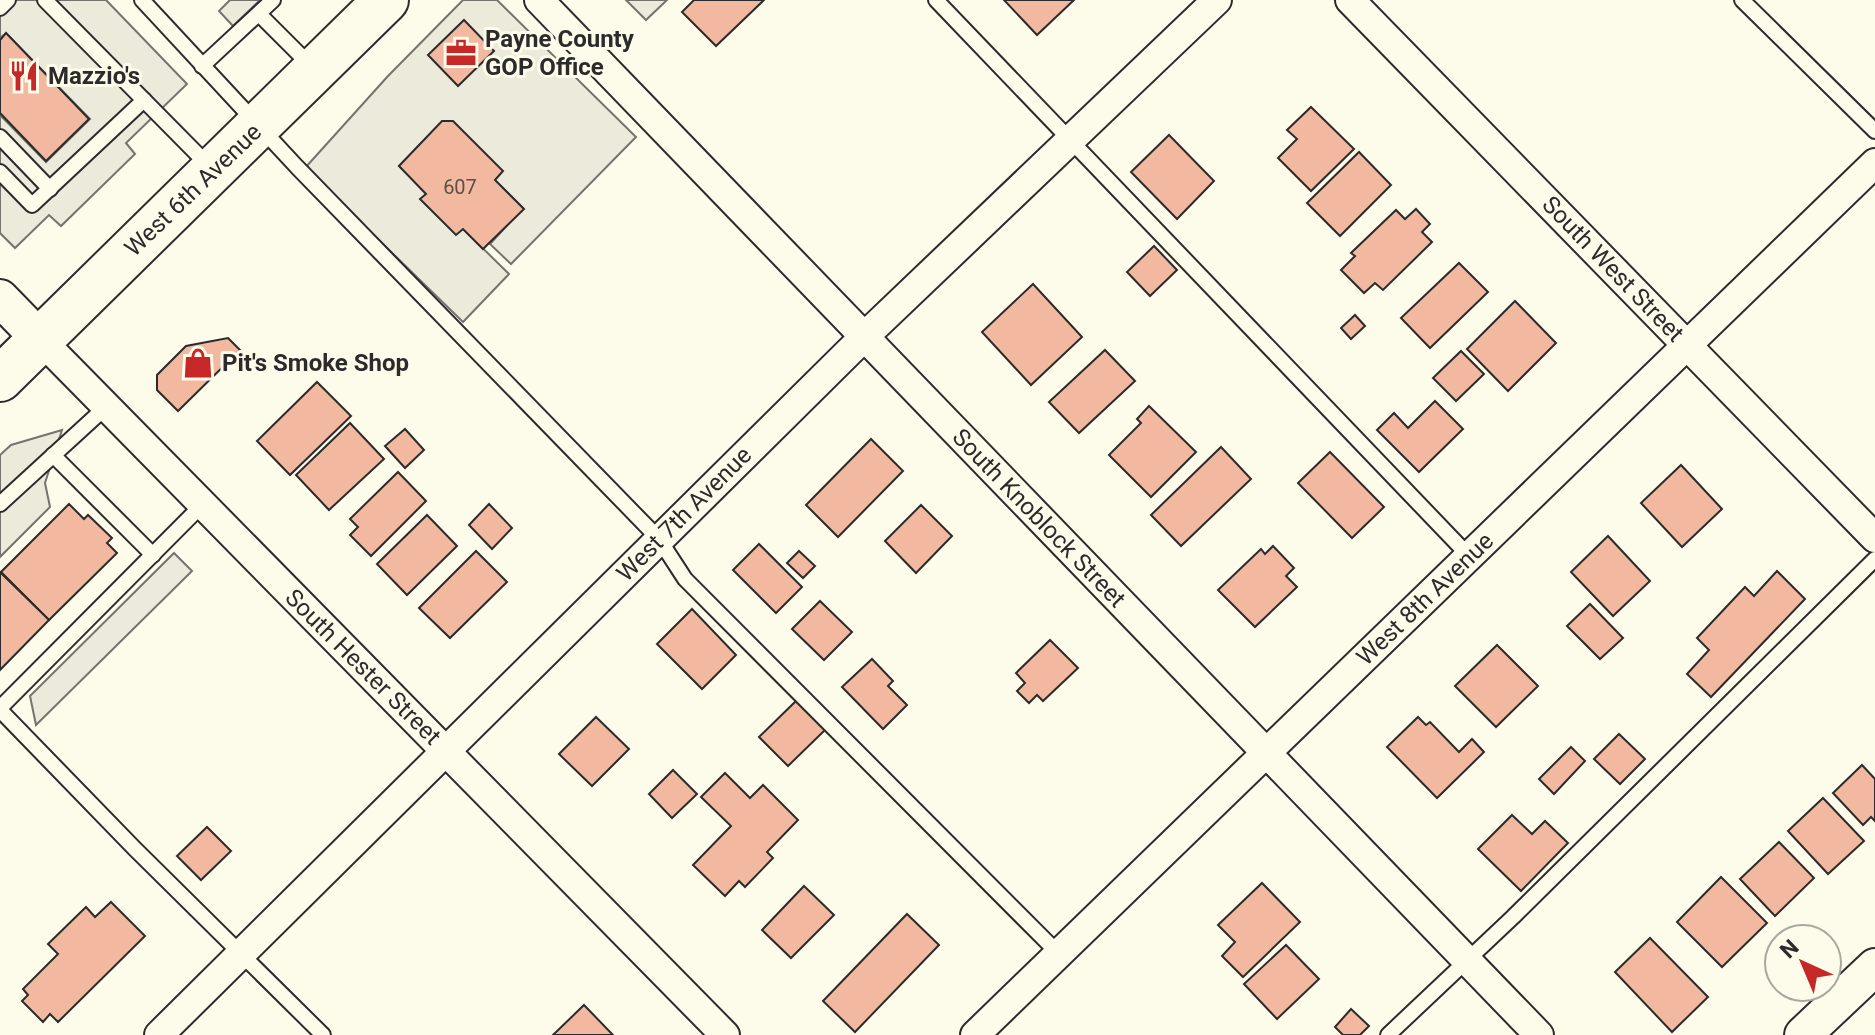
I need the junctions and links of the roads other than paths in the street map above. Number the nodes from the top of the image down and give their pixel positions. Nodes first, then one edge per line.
1 (8, 0) edge
2 (45, 0) edge
3 (142, 0) edge
4 (273, 0) edge
5 (539, 0) edge
6 (936, 0) edge
7 (1217, 0) edge
8 (1350, 0) edge
9 (1742, 0) edge
10 (382, 1) edge
11 (0, 8) edge
12 (259, 14) junction
13 (202, 66) junction
14 (315, 71) junction
15 (144, 100) junction
16 (258, 126) junction
17 (1875, 131) edge
18 (0, 137) edge
19 (1071, 141) junction
20 (1875, 163) edge
21 (213, 170) junction
22 (0, 172) edge
23 (50, 189) junction
24 (0, 298) edge
25 (864, 337) junction
26 (41, 340) junction
27 (1688, 346) junction
28 (0, 379) edge
29 (107, 406) junction
30 (53, 455) junction
31 (0, 504) edge
32 (203, 504) junction
33 (1875, 538) edge
34 (659, 539) junction
35 (153, 555) junction
36 (1469, 556) junction
37 (1875, 559) edge
38 (0, 709) edge
39 (445, 750) junction
40 (1266, 753) junction
41 (1059, 954) junction
42 (243, 955) junction
43 (1466, 959) junction
44 (1875, 967) edge
45 (159, 1035) edge
46 (323, 1035) edge
47 (725, 1035) edge
48 (975, 1035) edge
49 (1388, 1035) edge
50 (1539, 1035) edge
51 (1803, 1035) edge

1 - 11 lane
2 - 15 lane
3 - 13 lane
4 - 12 lane
5 - 25 street, South Knoblock Street
6 - 19 lane
7 - 19 street, West 7th Avenue
8 - 27 street, South West Street
9 - 17 lane
10 - 14 highway, West 6th Avenue
12 - 13 lane
12 - 14 lane
13 - 16 lane
14 - 16 highway, West 6th Avenue
15 - 21 lane
15 - 23 lane
16 - 21 highway, West 6th Avenue
16 - 34 lane
18 - 23 lane
19 - 25 street, West 7th Avenue
19 - 36 lane
20 - 27 street, West 8th Avenue
21 - 26 highway, West 6th Avenue
22 - 23 lane
24 - 26 street, South Hester Street
25 - 34 street, West 7th Avenue
25 - 40 street, South Knoblock Street
26 - 28 highway, West 6th Avenue
26 - 29 street, South Hester Street
27 - 33 street, South West Street
27 - 36 street, West 8th Avenue
29 - 30 lane
29 - 32 street, South Hester Street
30 - 31 lane
30 - 35 lane
32 - 35 lane
32 - 39 street, South Hester Street
34 - 39 street, West 7th Avenue
34 - 41 lane
35 - 38 lane
36 - 40 street, West 8th Avenue
37 - 43 lane
38 - 42 lane
39 - 42 street, West 7th Avenue
39 - 47 street, South Hester Street
40 - 41 street, West 8th Avenue
40 - 43 street, South Knoblock Street
41 - 48 street, West 8th Avenue
42 - 45 street, West 7th Avenue
42 - 46 lane
43 - 49 lane
43 - 50 street, South Knoblock Street
44 - 51 street

